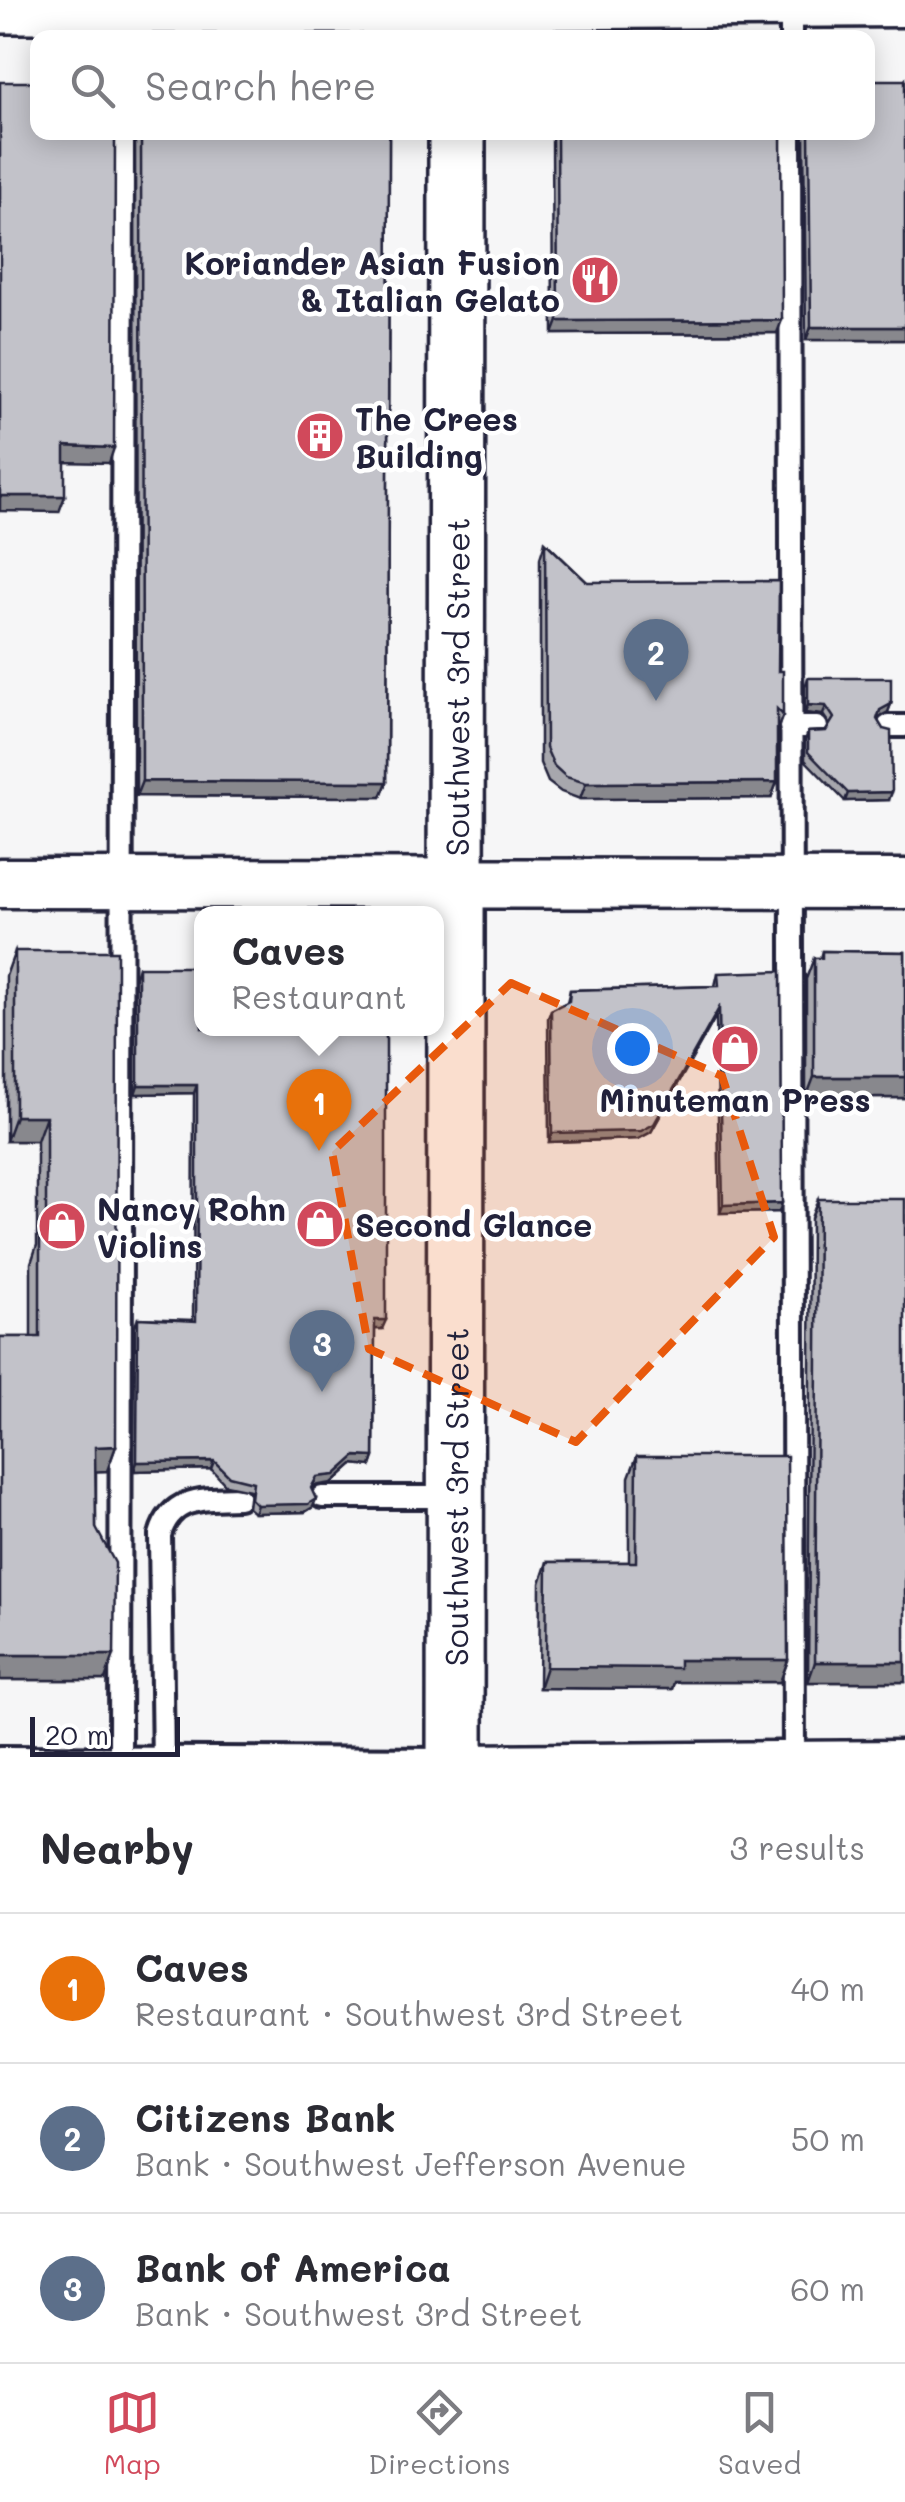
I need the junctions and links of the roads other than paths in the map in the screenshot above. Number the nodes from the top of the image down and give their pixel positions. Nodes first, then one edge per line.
1 (905, 2) edge
2 (0, 5) edge
3 (123, 9) edge
4 (791, 13) edge
5 (456, 14) edge
6 (123, 140) edge
7 (456, 140) edge
8 (790, 140) edge
9 (790, 727) junction
10 (817, 727) edge
11 (454, 881) junction
12 (0, 883) edge
13 (124, 884) junction
14 (905, 884) edge
15 (791, 885) junction
16 (322, 1497) dead end
17 (455, 1497) junction
18 (239, 1498) dead end
19 (905, 1765) edge
20 (0, 1767) edge
21 (120, 1767) junction
22 (164, 1768) junction
23 (794, 1774) edge
24 (456, 1776) edge

1 - 4 street
2 - 3 main road
3 - 5 main road
4 - 5 street
6 - 13 lane
7 - 11 main road, Southwest 3rd Street
8 - 9 lane
9 - 10 lane
9 - 15 lane
11 - 13 street
11 - 15 street
11 - 17 main road, Southwest 3rd Street
12 - 13 street
13 - 21 lane
14 - 15 street
15 - 23 lane
16 - 17 lane
17 - 24 main road, Southwest 3rd Street
18 - 22 lane
19 - 23 street
20 - 21 street
21 - 22 street
22 - 24 street
23 - 24 street

